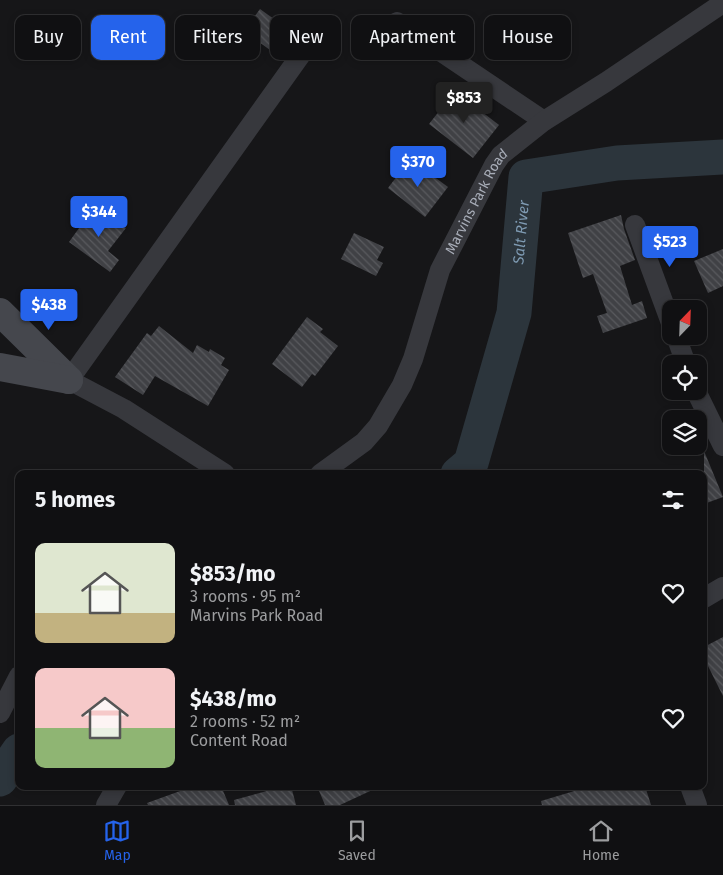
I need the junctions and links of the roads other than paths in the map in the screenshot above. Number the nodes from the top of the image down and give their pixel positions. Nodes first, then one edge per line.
1 (723, 3) edge
2 (297, 60) edge
3 (453, 60) edge
4 (544, 121) junction
5 (635, 225) dead end
6 (663, 300) edge
7 (0, 312) edge
8 (0, 367) edge
9 (69, 380) junction
10 (700, 400) edge
11 (723, 446) edge
12 (219, 470) edge
13 (326, 470) edge
14 (723, 587) edge
15 (707, 596) edge
16 (15, 684) edge
17 (0, 712) edge
18 (115, 790) edge
19 (691, 790) edge
20 (106, 805) edge
21 (697, 805) edge

1 - 4 street, Marvins Park Road
2 - 9 street
3 - 4 street
4 - 13 street, Marvins Park Road
5 - 6 street
7 - 9 street
8 - 9 street
9 - 12 street
10 - 11 street
14 - 15 street
16 - 17 street
18 - 20 street
19 - 21 street

